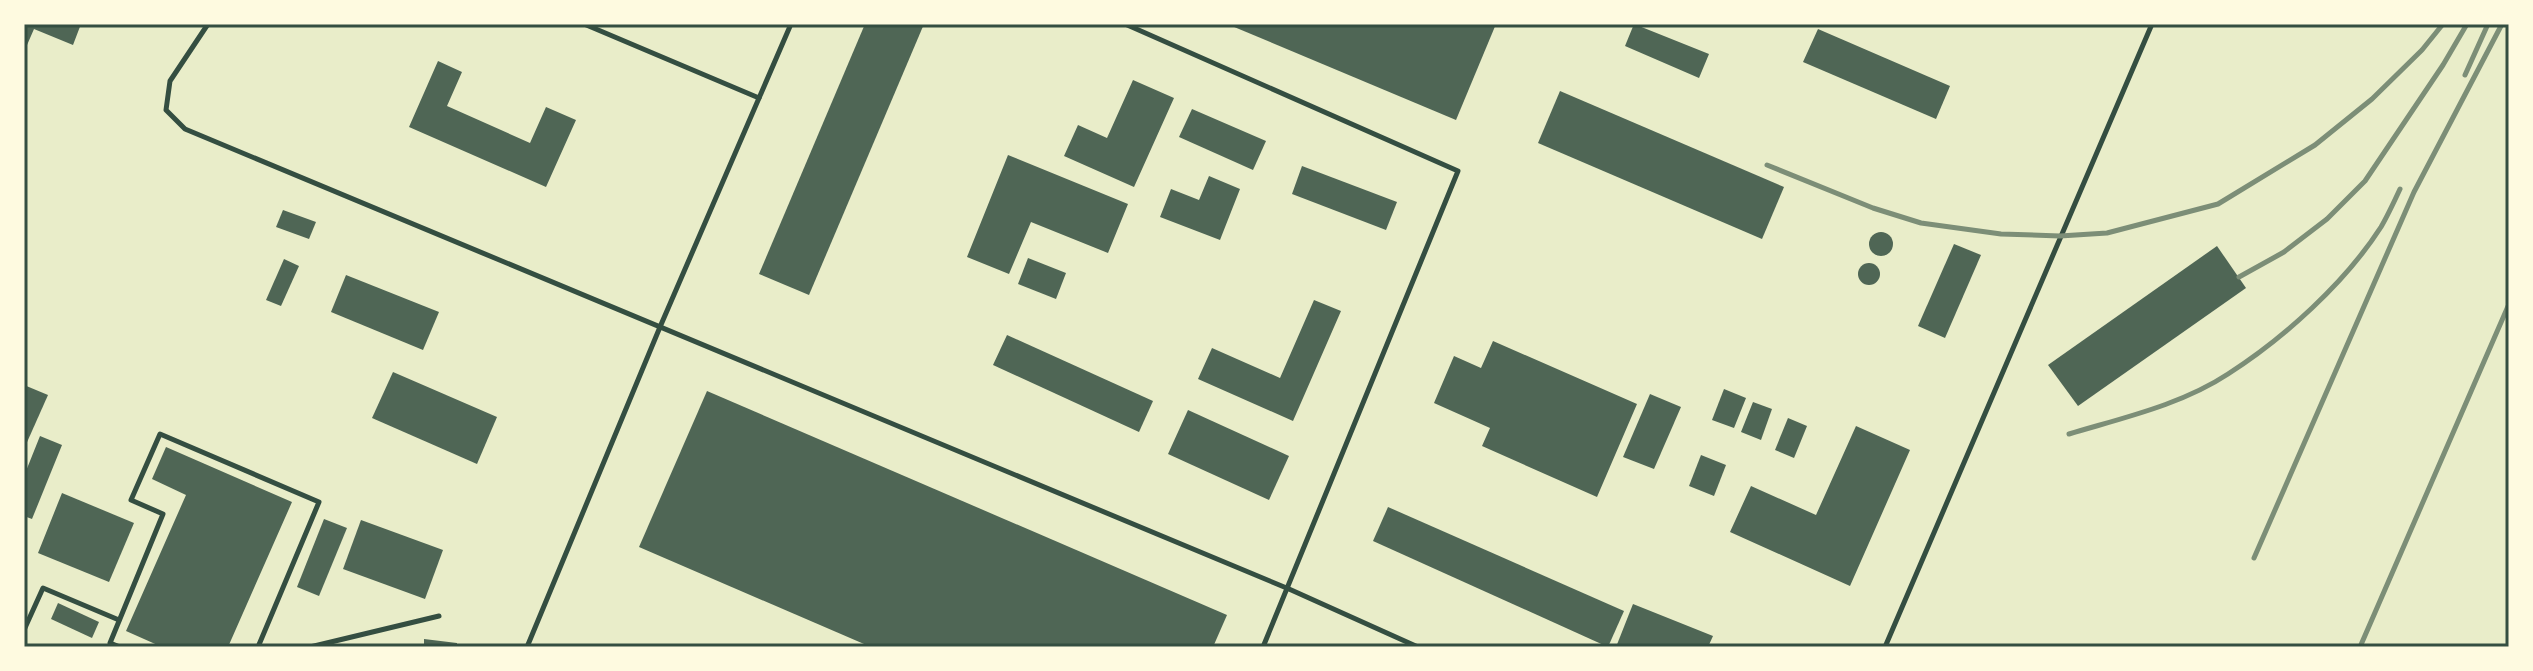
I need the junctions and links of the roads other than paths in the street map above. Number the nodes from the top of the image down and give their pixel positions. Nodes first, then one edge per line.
1 (208, 24) edge
2 (584, 24) edge
3 (791, 24) edge
4 (1125, 24) edge
5 (2152, 24) edge
6 (759, 98) junction
7 (660, 327) junction
8 (1289, 589) junction
9 (439, 616) dead end
10 (119, 620) junction
11 (24, 630) edge
12 (120, 647) edge
13 (258, 647) edge
14 (310, 647) edge
15 (527, 647) edge
16 (1263, 647) edge
17 (1418, 647) edge
18 (1885, 647) edge

1 - 7 lane
2 - 6 lane
3 - 6 lane
4 - 8 lane
5 - 18 lane
6 - 7 lane
7 - 8 lane
7 - 15 lane
8 - 16 lane
8 - 17 lane
9 - 14 lane
10 - 11 lane
10 - 12 lane
10 - 13 lane

